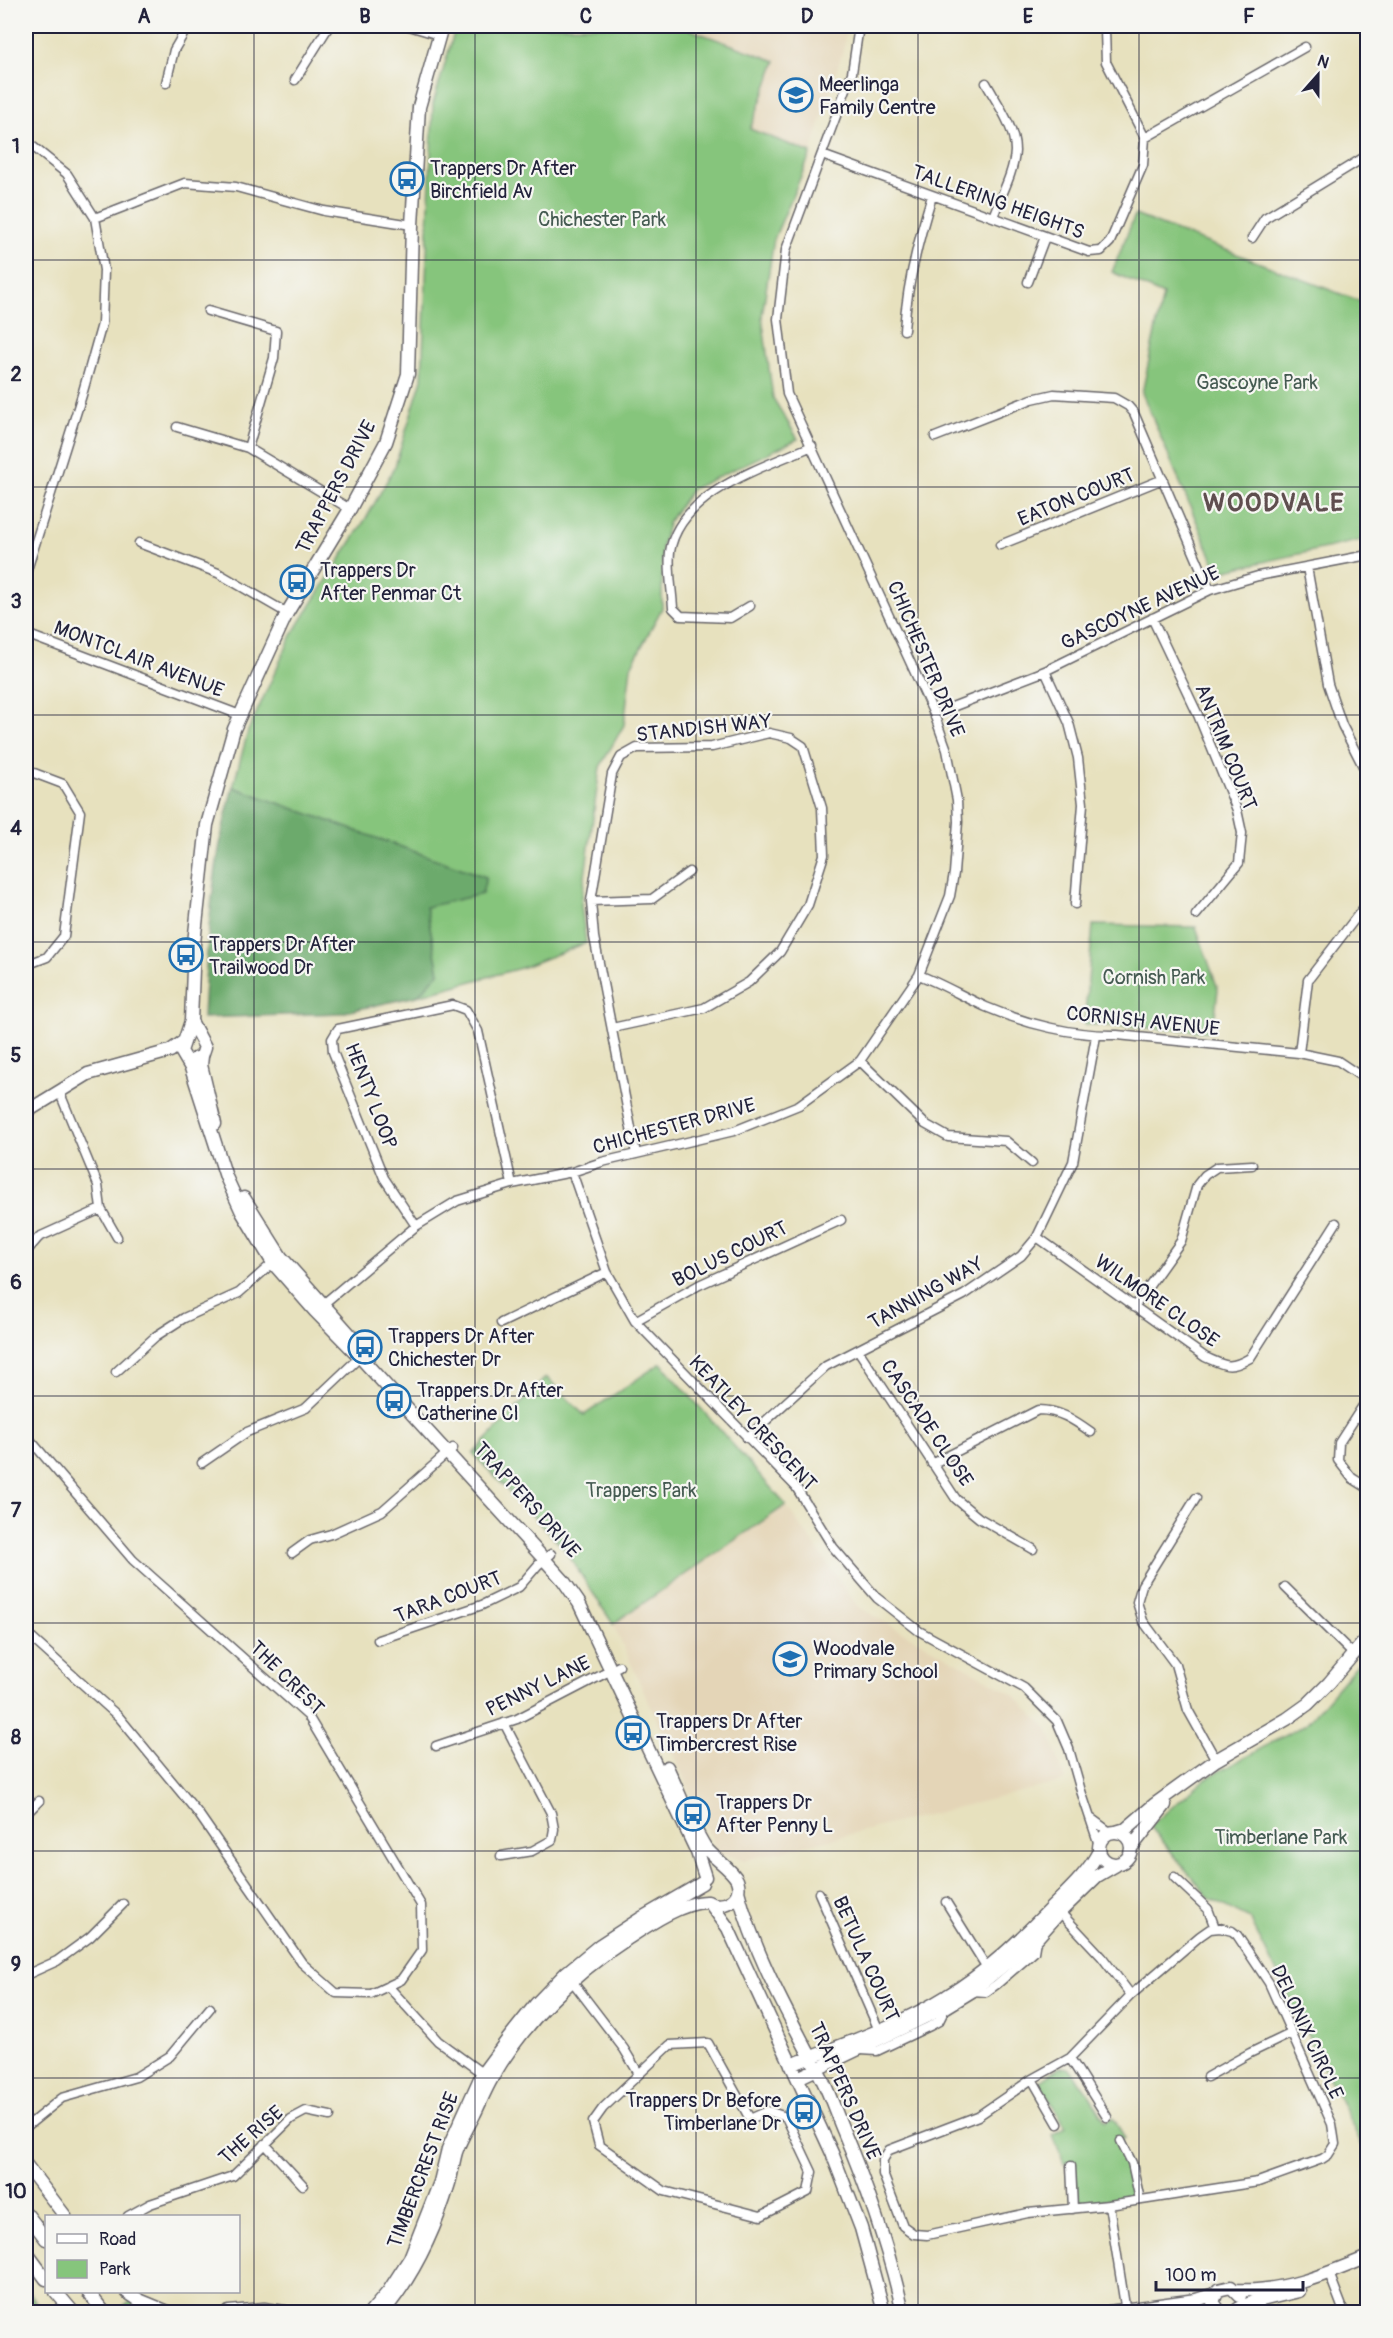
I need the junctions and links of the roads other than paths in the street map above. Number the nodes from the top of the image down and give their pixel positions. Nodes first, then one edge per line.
1 (189, 26) edge
2 (329, 26) edge
3 (409, 26) edge
4 (859, 26) edge
5 (1110, 26) edge
6 (441, 30) edge
7 (1305, 47) dead end
8 (295, 80) dead end
9 (166, 83) dead end
10 (986, 83) dead end
11 (1145, 138) junction
12 (26, 141) edge
13 (822, 155) junction
14 (1368, 155) edge
15 (932, 196) junction
16 (95, 218) junction
17 (993, 218) junction
18 (412, 225) junction
19 (1045, 237) junction
20 (1252, 238) dead end
21 (1028, 282) dead end
22 (208, 311) dead end
23 (904, 330) dead end
24 (177, 427) dead end
25 (935, 437) dead end
26 (812, 446) junction
27 (248, 448) junction
28 (1163, 479) junction
29 (350, 508) junction
30 (139, 543) dead end
31 (1000, 545) dead end
32 (1368, 555) edge
33 (1307, 567) junction
34 (26, 573) edge
35 (1210, 590) junction
36 (750, 606) dead end
37 (287, 613) junction
38 (1152, 618) junction
39 (26, 634) edge
40 (1045, 671) junction
41 (934, 714) junction
42 (240, 715) junction
43 (26, 770) edge
44 (1368, 776) edge
45 (689, 872) dead end
46 (591, 901) junction
47 (1368, 902) edge
48 (1075, 904) dead end
49 (1196, 915) dead end
50 (26, 965) edge
51 (919, 975) junction
52 (191, 1021) junction
53 (612, 1028) junction
54 (1096, 1036) junction
55 (201, 1039) junction
56 (185, 1048) junction
57 (1299, 1053) junction
58 (202, 1056) junction
59 (860, 1061) junction
60 (1368, 1081) edge
61 (59, 1091) junction
62 (26, 1112) edge
63 (636, 1154) junction
64 (1032, 1163) dead end
65 (1252, 1165) dead end
66 (572, 1172) junction
67 (512, 1184) junction
68 (101, 1209) junction
69 (841, 1220) dead end
70 (1336, 1223) dead end
71 (416, 1226) junction
72 (117, 1237) dead end
73 (1037, 1237) junction
74 (26, 1252) edge
75 (277, 1260) junction
76 (607, 1272) junction
77 (320, 1307) junction
78 (1134, 1307) junction
79 (635, 1321) junction
80 (501, 1323) dead end
81 (858, 1350) junction
82 (362, 1354) junction
83 (116, 1372) dead end
84 (1368, 1398) edge
85 (1091, 1432) dead end
86 (26, 1435) edge
87 (747, 1438) junction
88 (450, 1451) junction
89 (202, 1463) dead end
90 (932, 1464) junction
91 (1368, 1488) edge
92 (1196, 1498) dead end
93 (1033, 1549) dead end
94 (292, 1553) dead end
95 (548, 1556) junction
96 (1285, 1587) dead end
97 (26, 1633) edge
98 (1368, 1637) edge
99 (378, 1640) dead end
100 (1354, 1655) junction
101 (615, 1667) junction
102 (504, 1723) junction
103 (436, 1746) dead end
104 (1216, 1760) junction
105 (1184, 1784) junction
106 (39, 1801) dead end
107 (26, 1814) edge
108 (1089, 1816) junction
109 (1114, 1832) junction
110 (1099, 1848) junction
111 (1131, 1848) junction
112 (501, 1856) dead end
113 (1116, 1865) junction
114 (728, 1871) junction
115 (1174, 1877) dead end
116 (703, 1880) junction
117 (738, 1891) junction
118 (819, 1893) dead end
119 (709, 1902) junction
120 (946, 1902) dead end
121 (123, 1904) dead end
122 (1057, 1909) junction
123 (1215, 1928) junction
124 (1036, 1939) junction
125 (990, 1972) junction
126 (26, 1974) edge
127 (569, 1977) junction
128 (388, 1986) junction
129 (972, 1991) junction
130 (1131, 1995) junction
131 (946, 2007) junction
132 (210, 2008) dead end
133 (1292, 2033) junction
134 (881, 2034) junction
135 (855, 2051) junction
136 (810, 2058) junction
137 (1070, 2058) junction
138 (791, 2065) junction
139 (816, 2070) junction
140 (639, 2074) junction
141 (487, 2076) junction
142 (1207, 2077) dead end
143 (798, 2078) junction
144 (1032, 2079) junction
145 (330, 2116) dead end
146 (1107, 2117) dead end
147 (1058, 2124) dead end
148 (26, 2127) edge
149 (1121, 2141) dead end
150 (265, 2144) junction
151 (26, 2165) edge
152 (1071, 2166) dead end
153 (303, 2185) dead end
154 (1140, 2200) junction
155 (1109, 2205) junction
156 (1073, 2209) junction
157 (26, 2212) edge
158 (64, 2215) edge
159 (131, 2215) edge
160 (45, 2239) edge
161 (26, 2252) edge
162 (1368, 2257) edge
163 (29, 2259) edge
164 (1368, 2265) edge
165 (1331, 2277) junction
166 (45, 2278) edge
167 (1235, 2290) junction
168 (57, 2293) edge
169 (89, 2293) edge
170 (128, 2293) edge
171 (1215, 2294) junction
172 (1126, 2311) edge
173 (1236, 2311) edge
174 (73, 2313) edge
175 (104, 2313) edge
176 (168, 2313) edge
177 (229, 2313) edge
178 (285, 2313) edge
179 (371, 2313) edge
180 (383, 2313) edge
181 (884, 2313) edge
182 (903, 2313) edge
183 (1109, 2313) edge
184 (1178, 2313) edge
185 (1219, 2313) edge
186 (1344, 2313) edge

1 - 9 street
2 - 8 street
3 - 6 street
4 - 13 street, CHICHESTER DRIVE
5 - 11 street
6 - 18 main road, TRAPPERS DRIVE
7 - 11 street
10 - 17 street
11 - 19 street, TALLERING HEIGHTS
12 - 16 street
13 - 15 street, TALLERING HEIGHTS
13 - 26 street, CHICHESTER DRIVE
14 - 20 street
15 - 17 street, TALLERING HEIGHTS
15 - 23 street
16 - 18 street
16 - 34 street
17 - 19 street, TALLERING HEIGHTS
18 - 29 main road, TRAPPERS DRIVE
19 - 21 street
22 - 27 street
24 - 27 street
25 - 28 street
26 - 36 street
26 - 41 street, CHICHESTER DRIVE
27 - 29 street
28 - 31 street, EATON COURT
28 - 35 street
29 - 37 main road, TRAPPERS DRIVE
30 - 37 street
32 - 33 street, GASCOYNE AVENUE
33 - 35 street, GASCOYNE AVENUE
33 - 44 street
35 - 38 street, GASCOYNE AVENUE
37 - 42 main road, TRAPPERS DRIVE
38 - 40 street, GASCOYNE AVENUE
38 - 49 street, ANTRIM COURT
39 - 42 street, MONTCLAIR AVENUE
40 - 41 street, GASCOYNE AVENUE
40 - 48 street
41 - 51 street, CHICHESTER DRIVE
42 - 52 main road, TRAPPERS DRIVE
43 - 50 street
45 - 46 street
46 - 53 street, STANDISH WAY
46 - 53 street, STANDISH WAY
47 - 57 street
51 - 54 street, CORNISH AVENUE
51 - 59 street, CHICHESTER DRIVE
52 - 55 main road
52 - 56 main road, TRAPPERS DRIVE
53 - 63 street, STANDISH WAY
54 - 57 street, CORNISH AVENUE
54 - 73 street, TANNING WAY
55 - 56 main road
55 - 58 main road
56 - 58 main road
56 - 61 main road
56 - 75 main road, TRAPPERS DRIVE
57 - 60 street, CORNISH AVENUE
58 - 75 main road, TRAPPERS DRIVE
59 - 63 street, CHICHESTER DRIVE
59 - 64 street
61 - 62 main road
61 - 68 street
63 - 66 street, CHICHESTER DRIVE
65 - 78 street
66 - 67 street, CHICHESTER DRIVE
66 - 76 street, KEATLEY CRESCENT
67 - 71 street, CHICHESTER DRIVE
67 - 71 street, HENTY LOOP
68 - 72 street
68 - 74 street
69 - 79 street, BOLUS COURT
70 - 78 street, WILMORE CLOSE
71 - 77 street, CHICHESTER DRIVE
73 - 78 street, WILMORE CLOSE
73 - 81 street, TANNING WAY
75 - 77 main road, TRAPPERS DRIVE
75 - 83 street
76 - 79 street, KEATLEY CRESCENT
76 - 80 street
77 - 82 main road, TRAPPERS DRIVE
79 - 87 street, KEATLEY CRESCENT
81 - 87 street, TANNING WAY
81 - 90 street, CASCADE CLOSE
82 - 88 main road, TRAPPERS DRIVE
82 - 89 street
84 - 91 street
85 - 90 street
86 - 128 street, THE CREST
87 - 108 street, KEATLEY CRESCENT
88 - 94 street
88 - 95 main road, TRAPPERS DRIVE
90 - 93 street, CASCADE CLOSE
92 - 104 street
95 - 99 street, TARA COURT
95 - 101 main road, TRAPPERS DRIVE
96 - 100 street
97 - 128 street, THE CREST
98 - 100 main road
100 - 104 main road
101 - 102 street, PENNY LANE
101 - 114 main road, TRAPPERS DRIVE
101 - 116 main road, TRAPPERS DRIVE
102 - 103 street, PENNY LANE
102 - 112 street
104 - 105 main road
105 - 109 main road
105 - 111 main road
106 - 107 street
108 - 109 street
108 - 110 street, KEATLEY CRESCENT
109 - 110 main road
109 - 111 main road
110 - 113 main road
110 - 122 main road
111 - 113 main road
113 - 122 main road
114 - 116 main road
114 - 117 main road
115 - 123 street
116 - 119 main road
116 - 127 main road, TIMBERCREST RISE
117 - 119 main road
117 - 136 main road, TRAPPERS DRIVE
118 - 134 street, BETULA COURT
119 - 127 main road, TIMBERCREST RISE
119 - 138 main road, TRAPPERS DRIVE
120 - 125 street
121 - 126 street
122 - 124 main road
122 - 125 main road
122 - 130 street
123 - 130 street, DELONIX CIRCLE
123 - 133 street, DELONIX CIRCLE
124 - 125 main road
124 - 129 street
125 - 129 main road
125 - 134 main road
127 - 140 street
127 - 141 main road, TIMBERCREST RISE
128 - 141 street
129 - 131 main road
130 - 137 street, DELONIX CIRCLE
131 - 134 main road
131 - 135 street
132 - 148 street
133 - 142 street
133 - 154 street, DELONIX CIRCLE
134 - 135 main road
134 - 136 main road
135 - 139 main road
136 - 138 main road
136 - 139 main road, TRAPPERS DRIVE
137 - 144 street, DELONIX CIRCLE
137 - 146 street
138 - 143 main road, TRAPPERS DRIVE
139 - 143 main road
139 - 182 main road, TRAPPERS DRIVE
140 - 140 street
141 - 179 main road, TIMBERCREST RISE
141 - 180 main road, TIMBERCREST RISE
143 - 181 main road, TRAPPERS DRIVE
144 - 147 street
144 - 156 street, DELONIX CIRCLE
145 - 150 street, THE RISE
149 - 154 street
150 - 153 street
150 - 159 street, THE RISE
151 - 158 main road
152 - 156 street
154 - 155 street, DELONIX CIRCLE
155 - 156 street, DELONIX CIRCLE
155 - 172 street
157 - 160 main road
161 - 163 main road
162 - 165 main road
163 - 166 main road
164 - 165 main road
165 - 167 main road
165 - 173 main road
165 - 186 street
167 - 171 main road
167 - 173 main road
168 - 174 main road
169 - 175 main road
170 - 176 main road
171 - 172 main road
171 - 185 main road
172 - 183 main road
177 - 178 main road
184 - 185 main road

